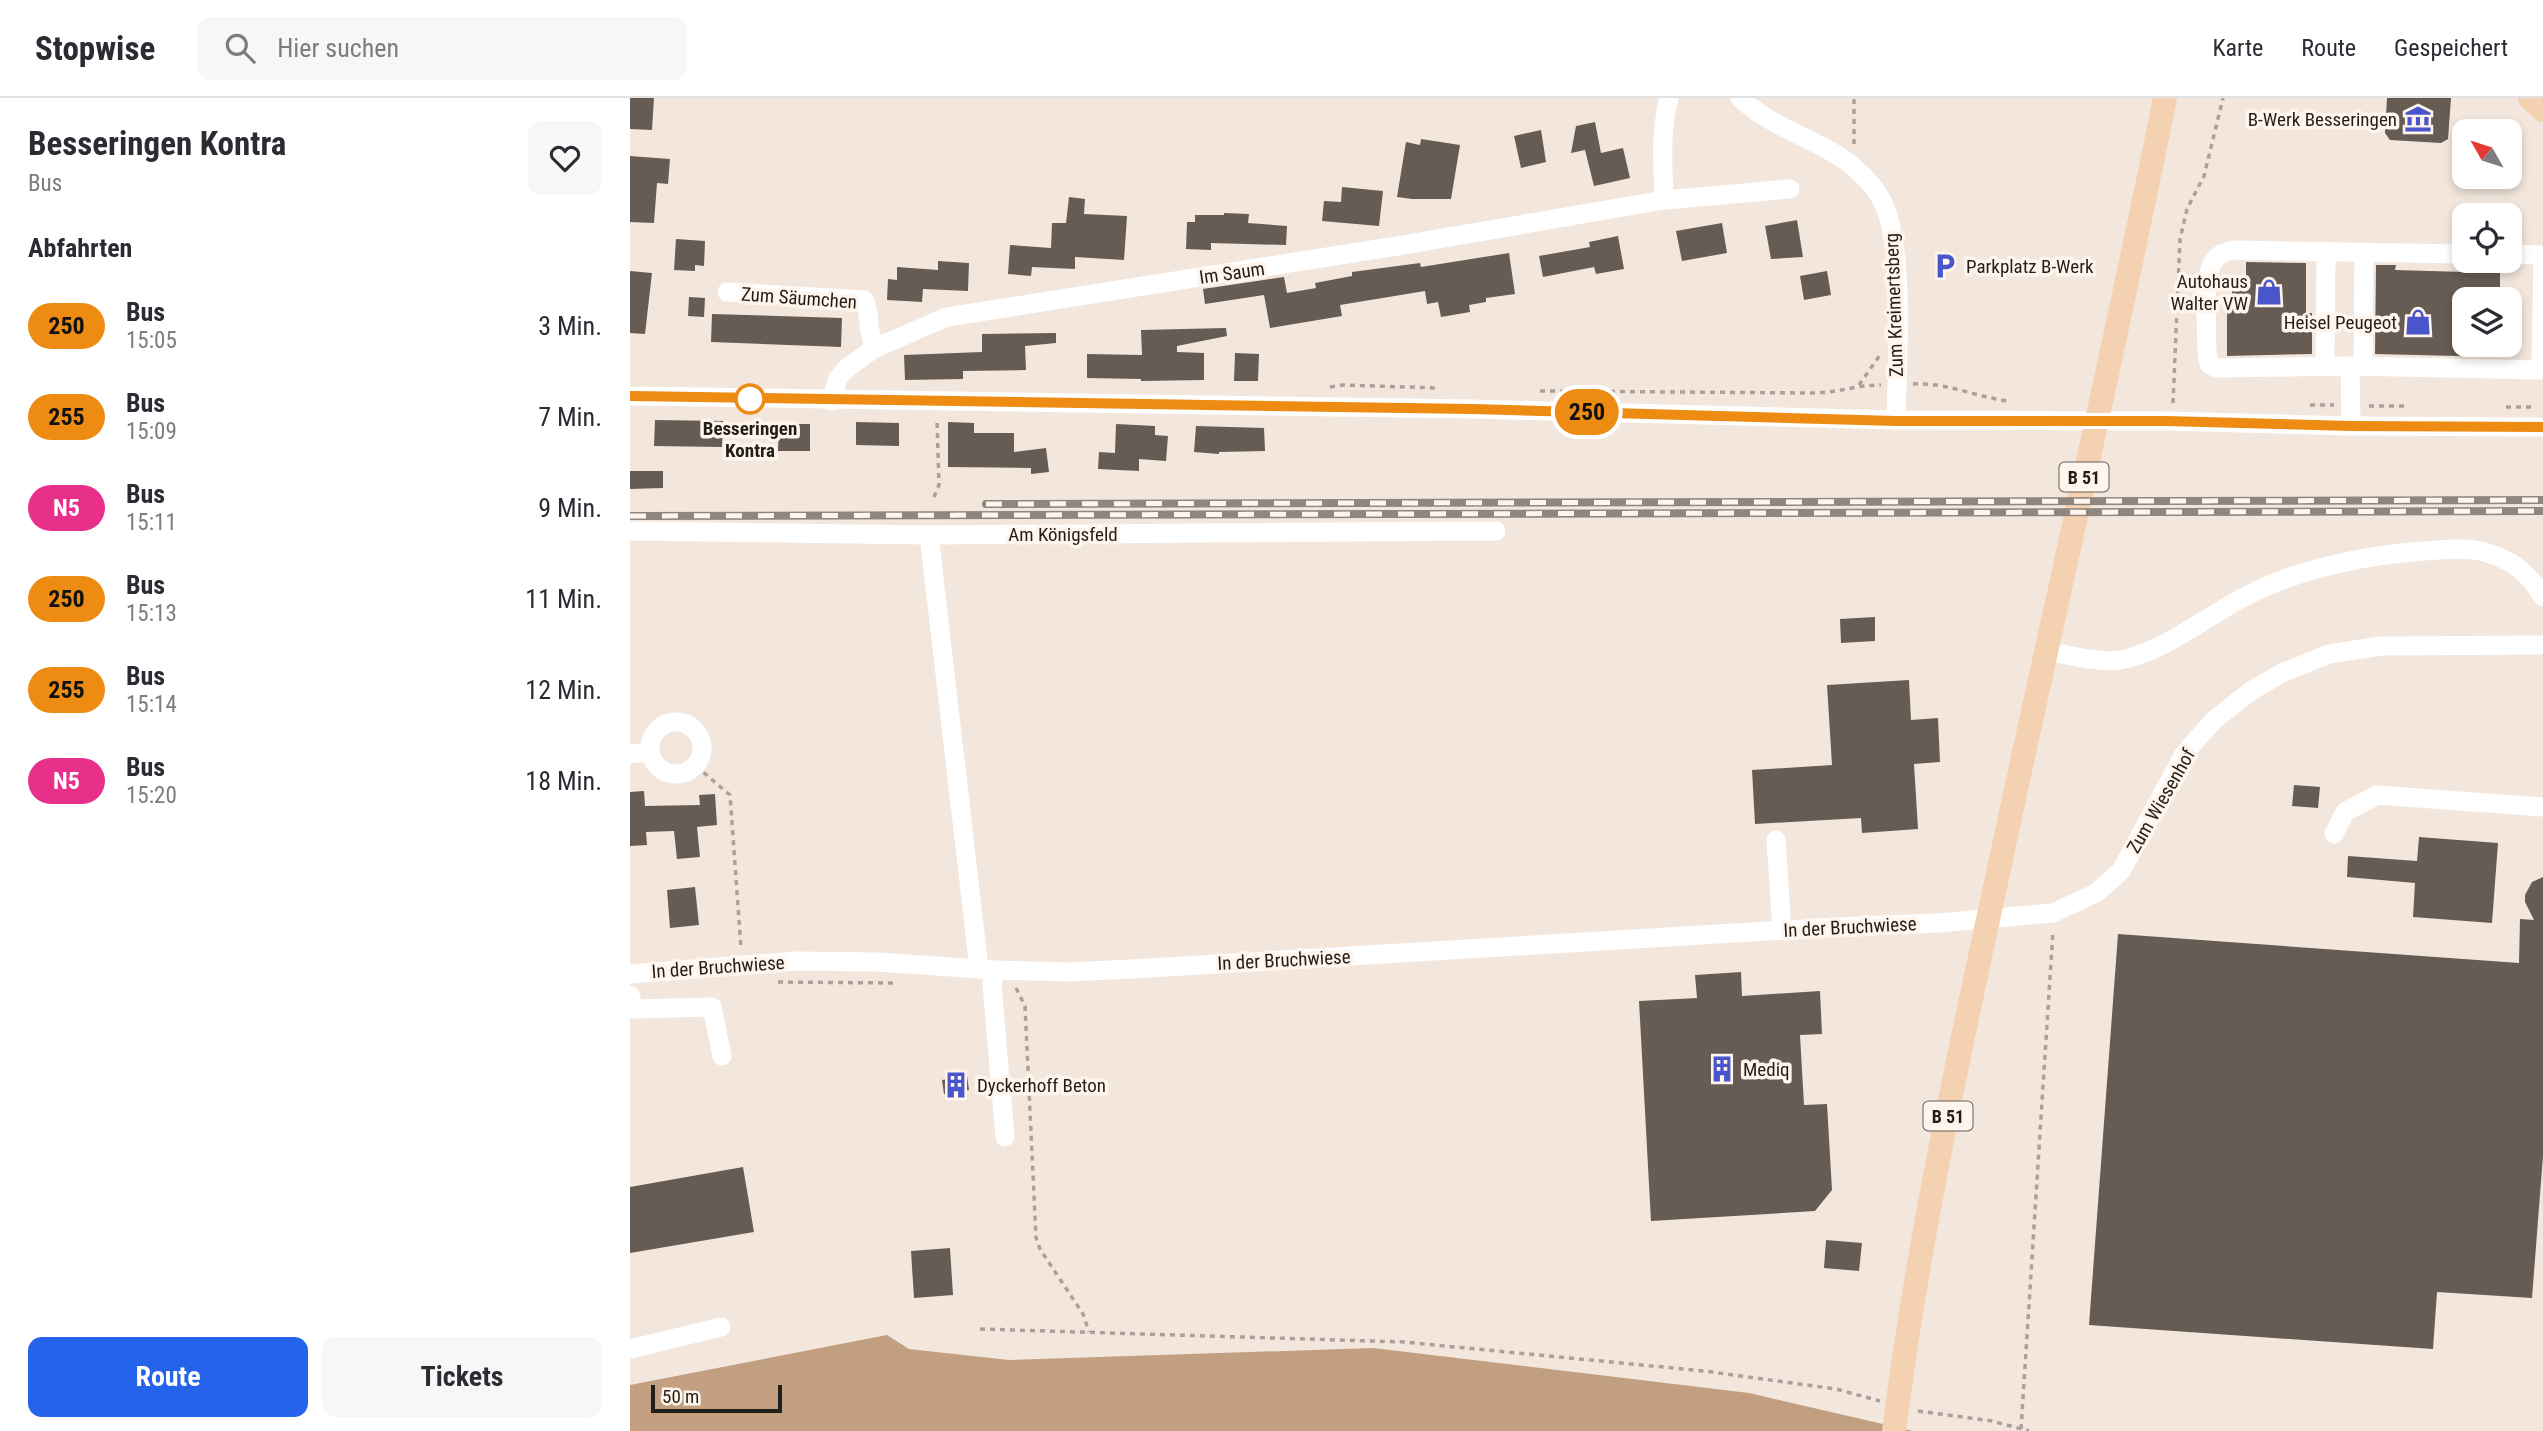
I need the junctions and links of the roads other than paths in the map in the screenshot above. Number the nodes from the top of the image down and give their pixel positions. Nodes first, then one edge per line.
1 (1669, 98) edge
2 (1740, 98) edge
3 (2165, 98) edge
4 (2530, 98) edge
5 (2543, 110) edge
6 (1790, 189) dead end
7 (1664, 200) junction
8 (2326, 251) junction
9 (2364, 252) junction
10 (2452, 254) edge
11 (2522, 255) edge
12 (2543, 256) edge
13 (727, 292) dead end
14 (875, 348) junction
15 (2356, 366) junction
16 (2325, 367) junction
17 (630, 396) edge
18 (831, 401) junction
19 (1896, 421) junction
20 (2351, 426) junction
21 (2543, 427) edge
22 (630, 531) edge
23 (1496, 531) dead end
24 (929, 535) junction
25 (2543, 597) edge
26 (2543, 645) edge
27 (2046, 651) junction
28 (640, 753) edge
29 (2543, 807) edge
30 (2334, 834) dead end
31 (1776, 841) dead end
32 (1938, 923) joint
33 (1782, 930) junction
34 (630, 974) edge
35 (989, 974) junction
36 (630, 995) edge
37 (722, 1056) dead end
38 (1005, 1137) dead end
39 (721, 1327) dead end
40 (630, 1349) edge
41 (1895, 1431) edge

1 - 7 street
2 - 19 street, Zum Kreimertsberg
3 - 27 main road, B 51
4 - 5 main road
6 - 7 street, Im Saum
7 - 14 street, Im Saum
8 - 9 street
8 - 16 street
8 - 16 street
9 - 10 street
9 - 15 street
11 - 12 street
12 - 15 street
13 - 14 street, Zum Säumchen
14 - 18 street, Im Saum
15 - 16 street
15 - 20 street
17 - 18 street
18 - 19 street
19 - 20 street
20 - 21 street
22 - 24 street, Am Königsfeld
23 - 24 street, Am Königsfeld
24 - 35 street
25 - 27 street
26 - 32 street, Zum Wiesenhof
27 - 41 main road, B 51
28 - 28 street
29 - 30 street
31 - 33 street
32 - 33 street, In der Bruchwiese
33 - 35 street, In der Bruchwiese
34 - 35 street, In der Bruchwiese
35 - 38 street
36 - 37 street
39 - 40 street

